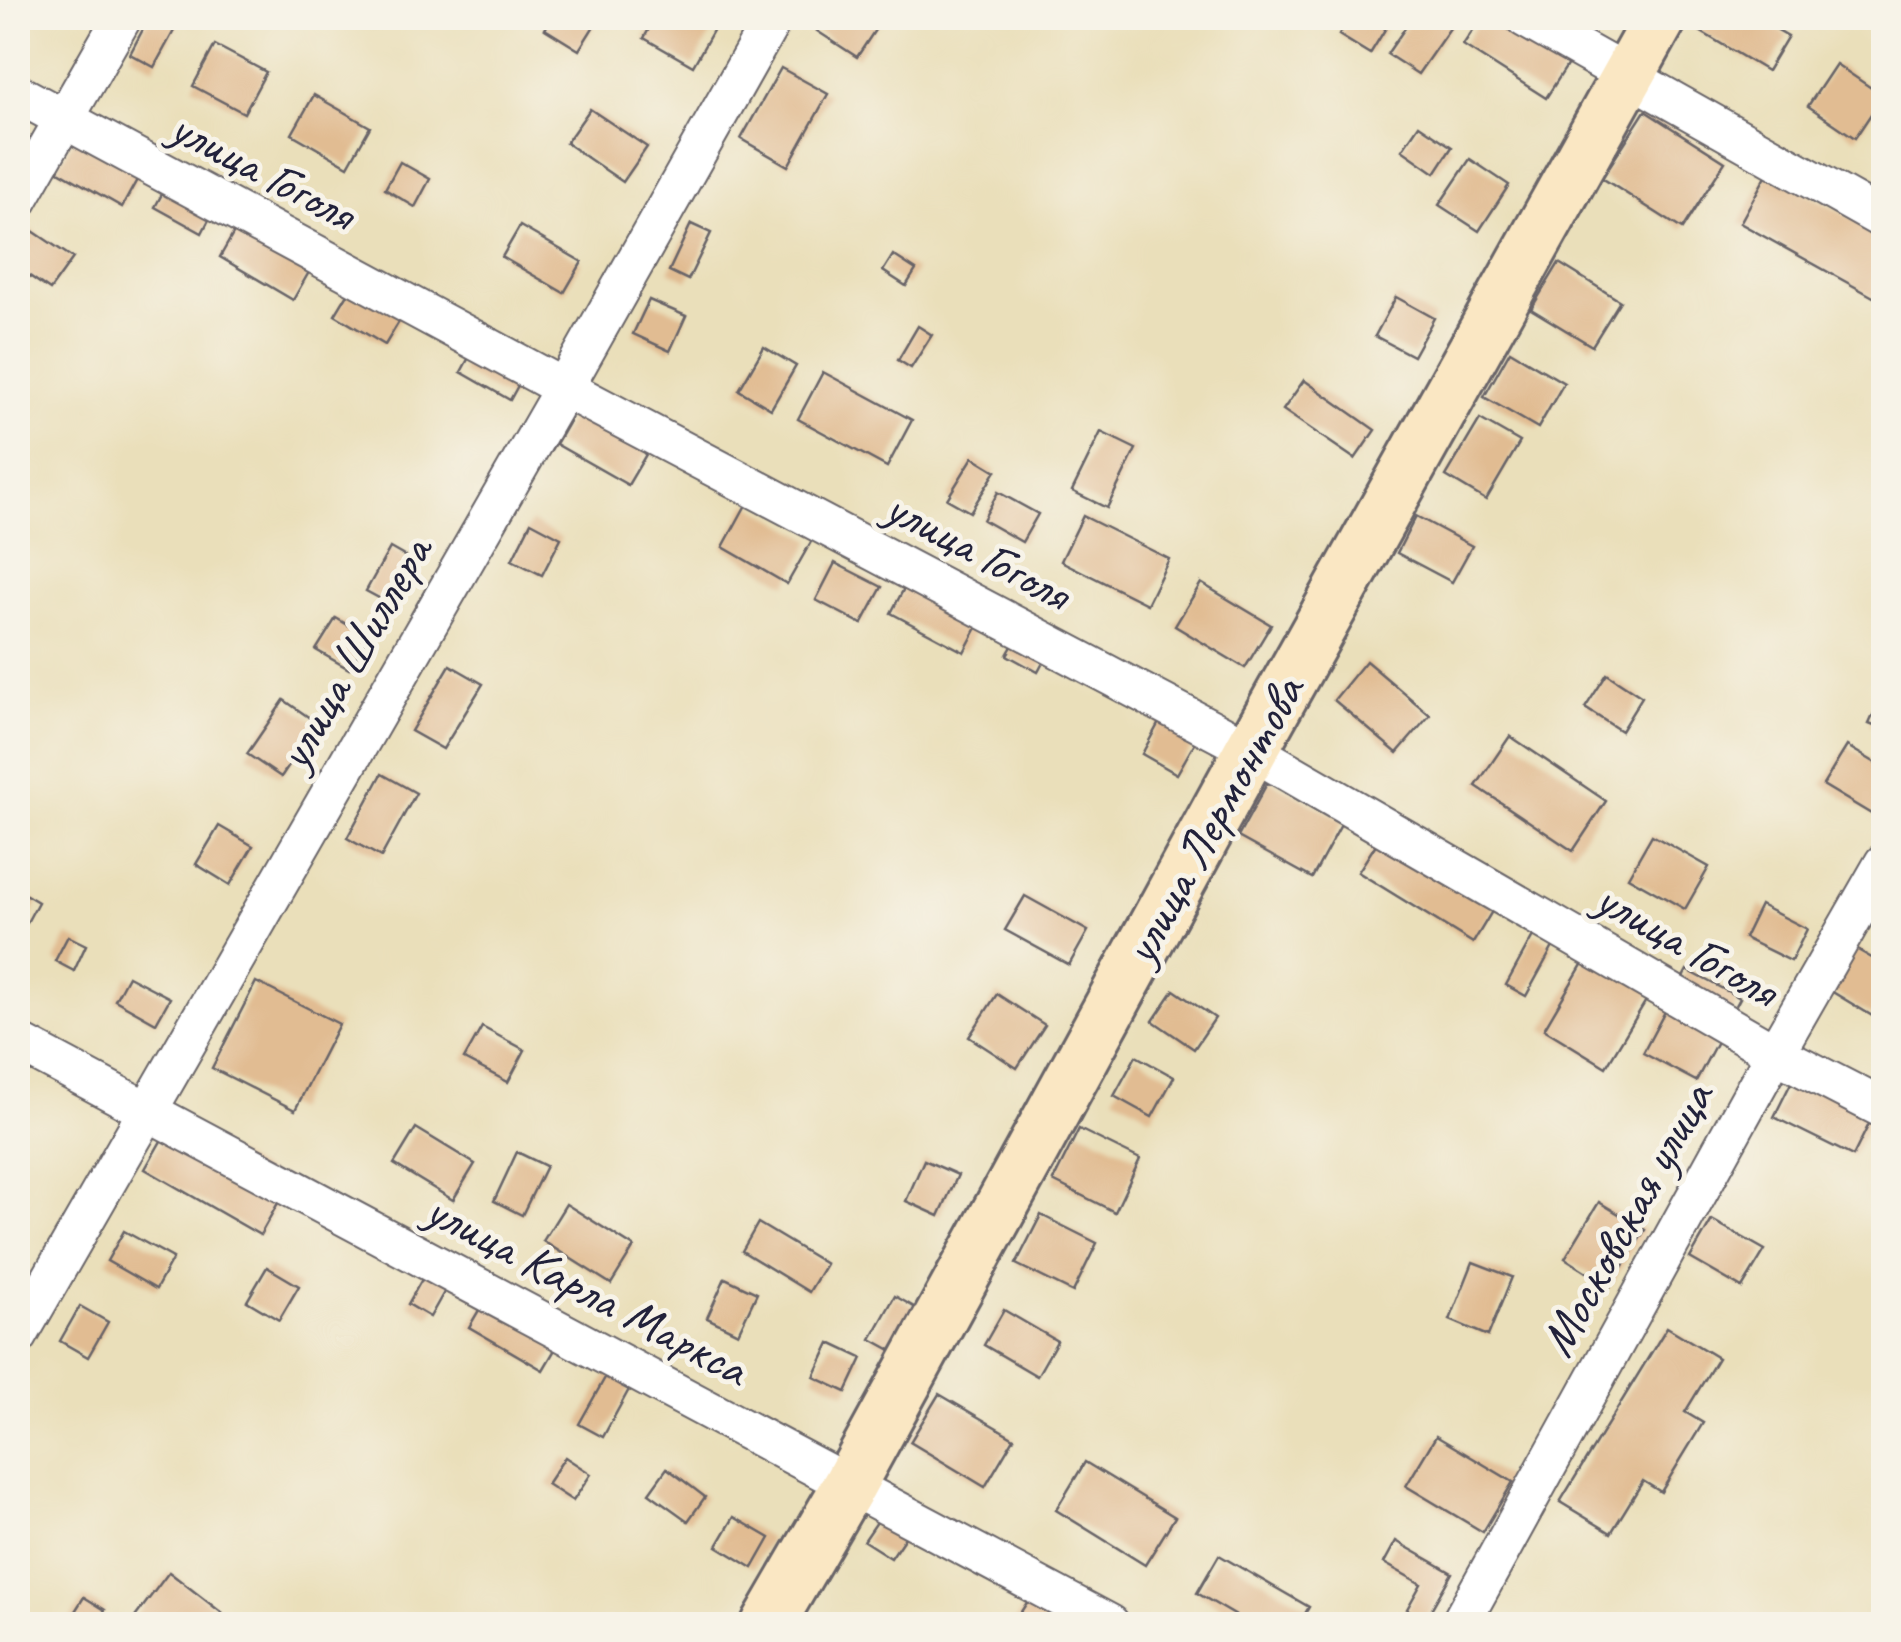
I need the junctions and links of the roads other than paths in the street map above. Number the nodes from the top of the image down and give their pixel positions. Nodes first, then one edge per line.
1 (122, 18) edge
2 (774, 18) edge
3 (1525, 18) edge
4 (1660, 18) edge
5 (1629, 75) junction
6 (18, 94) edge
7 (63, 120) junction
8 (18, 200) edge
9 (1884, 220) edge
10 (564, 388) junction
11 (1250, 750) junction
12 (1884, 863) edge
13 (18, 1042) edge
14 (1775, 1053) junction
15 (1884, 1109) edge
16 (148, 1112) junction
17 (18, 1336) edge
18 (849, 1485) junction
19 (768, 1624) edge
20 (1110, 1624) edge
21 (1460, 1624) edge

1 - 7 street
2 - 10 street, улица Шиллера
3 - 5 street
4 - 5 street, улица Лермонтова
5 - 9 street
5 - 11 street, улица Лермонтова
6 - 7 street, улица Гоголя
7 - 8 street
7 - 10 street, улица Гоголя
10 - 11 street, улица Гоголя
10 - 16 street, улица Шиллера
11 - 14 street, улица Гоголя
11 - 18 street, улица Лермонтова
12 - 14 street, Московская улица
13 - 16 street, улица Карла Маркса
14 - 15 street, улица Гоголя
14 - 21 street, Московская улица
16 - 17 street, улица Шиллера
16 - 18 street, улица Карла Маркса
18 - 19 street, улица Лермонтова
18 - 20 street, улица Карла Маркса

